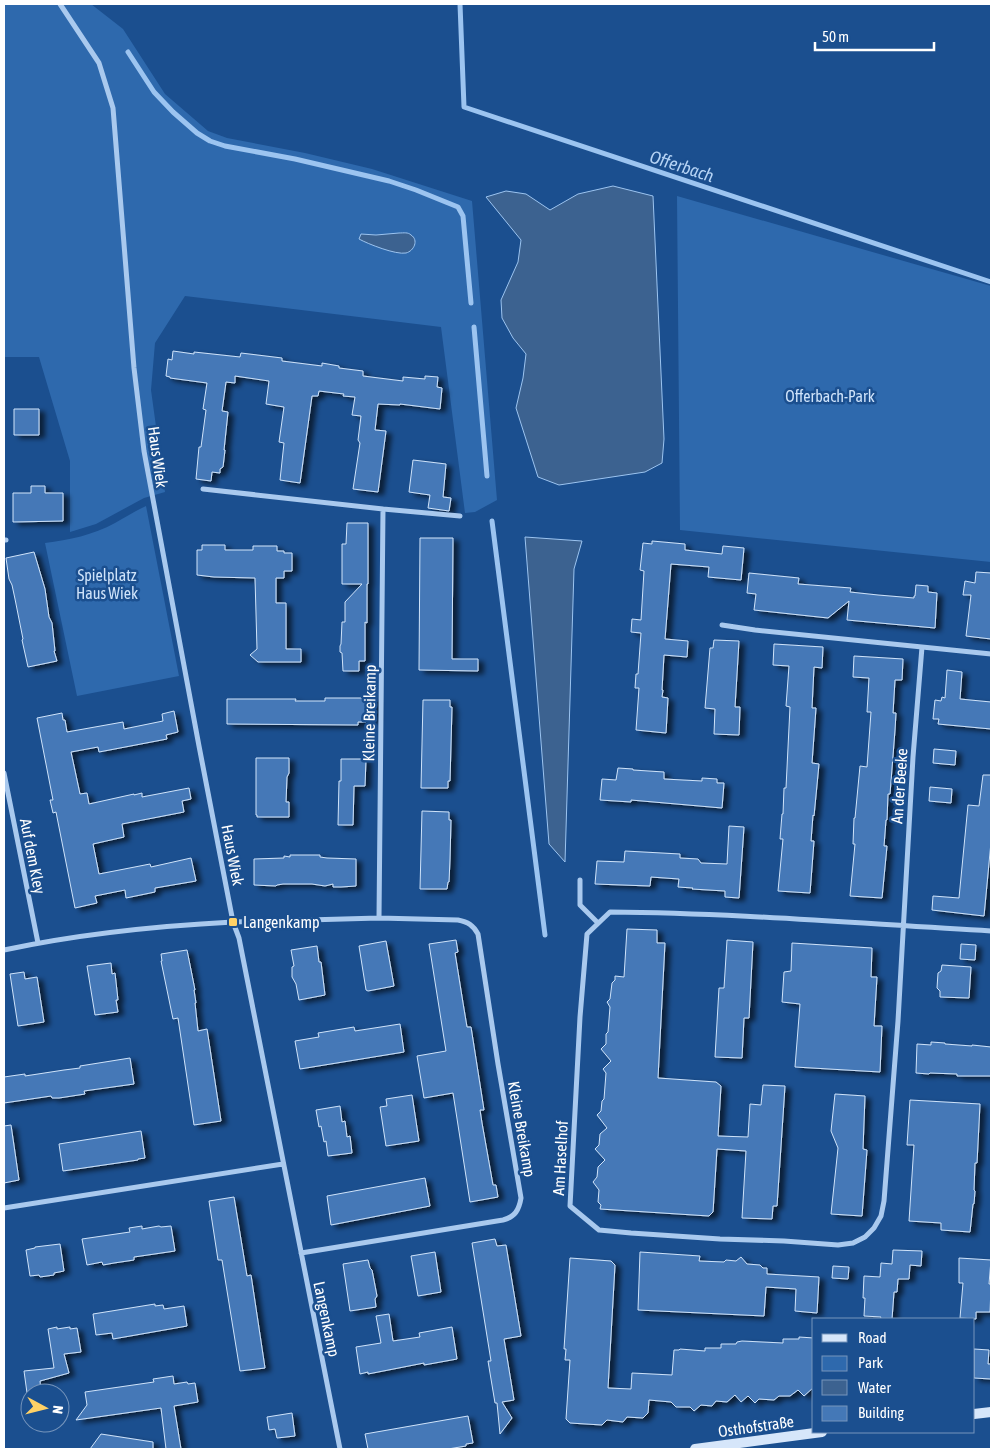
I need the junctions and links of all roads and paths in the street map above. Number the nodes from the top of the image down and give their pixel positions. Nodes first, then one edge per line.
1 (60, 4) edge
2 (203, 489) dead end
3 (383, 508) junction
4 (460, 516) dead end
5 (722, 625) dead end
6 (922, 647) junction
7 (991, 654) edge
8 (4, 774) edge
9 (580, 880) dead end
10 (379, 918) junction
11 (233, 922) junction
12 (598, 923) junction
13 (902, 926) junction
14 (991, 932) edge
15 (38, 943) junction
16 (4, 950) edge
17 (283, 1164) junction
18 (4, 1208) edge
19 (301, 1253) junction
20 (991, 1412) edge
21 (975, 1414) edge
22 (815, 1433) edge
23 (340, 1449) edge
24 (695, 1449) edge

1 - 11 street, Haus Wiek
2 - 3 street
3 - 4 street
3 - 10 street, Kleine Breikamp
5 - 6 street
6 - 7 street
6 - 13 street, An der Beeke
8 - 15 street, Auf dem Kley
9 - 12 street
10 - 11 street, Kleine Breikamp
10 - 19 street, Kleine Breikamp
11 - 15 street
11 - 17 street, Langenkamp
12 - 13 street, Am Haselhof
12 - 13 street, Am Haselhof
13 - 14 street, Am Haselhof
15 - 16 street
17 - 18 street
17 - 19 street, Langenkamp
19 - 23 street, Langenkamp
20 - 21 street
22 - 24 street, Osthofstraße

